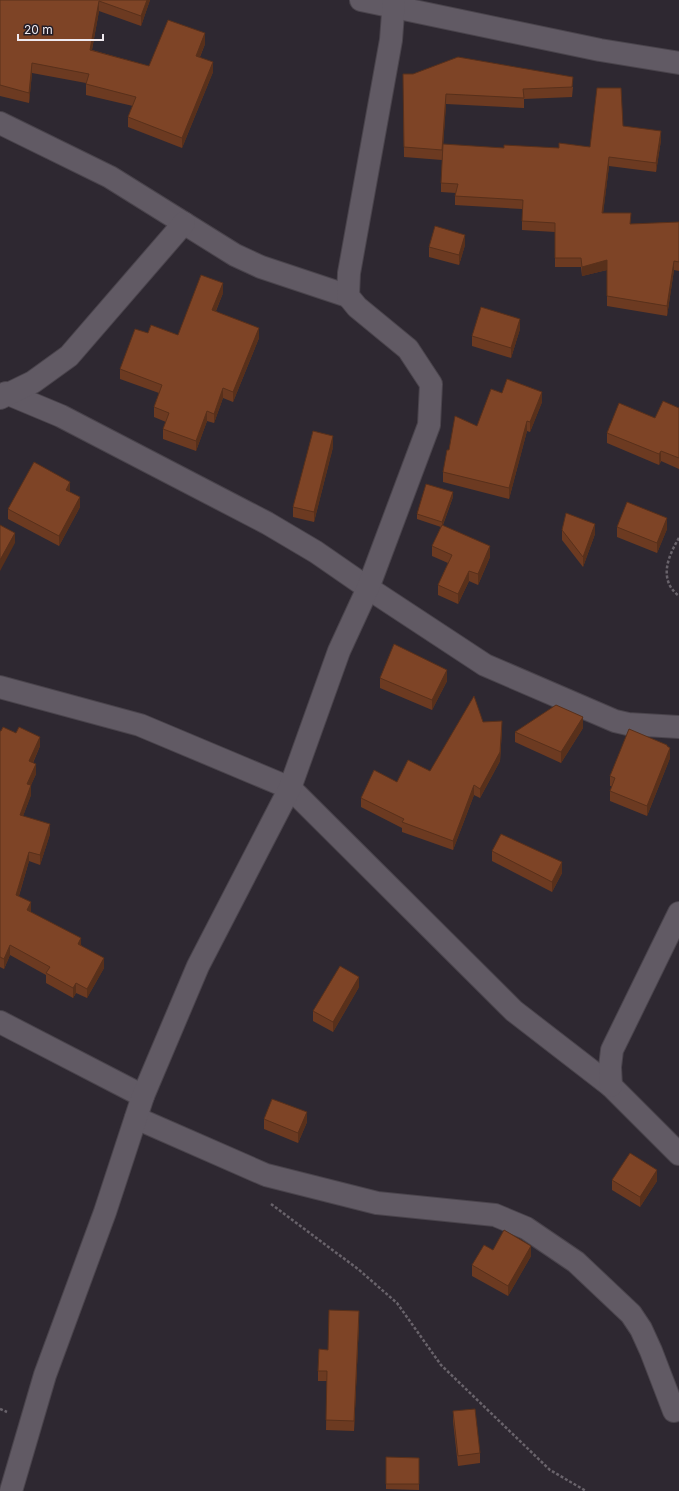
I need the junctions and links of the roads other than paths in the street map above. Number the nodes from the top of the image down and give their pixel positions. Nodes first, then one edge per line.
1 (361, 0) edge
2 (394, 3) edge
3 (679, 63) edge
4 (0, 123) edge
5 (184, 223) junction
6 (348, 296) junction
7 (3, 396) edge
8 (368, 588) junction
9 (0, 687) edge
10 (679, 727) edge
11 (290, 788) junction
12 (679, 913) edge
13 (0, 1022) edge
14 (611, 1086) junction
15 (143, 1096) junction
16 (136, 1118) junction
17 (679, 1154) edge
18 (674, 1411) dead end
19 (11, 1491) edge

1 - 2 street
2 - 3 street
2 - 6 street
4 - 5 street
5 - 6 street
5 - 7 street
6 - 8 street
7 - 8 street
8 - 10 street
8 - 11 street
9 - 11 street
11 - 14 street
11 - 15 street
12 - 14 street
13 - 15 street
14 - 17 street
15 - 16 street
16 - 18 street
16 - 19 street

